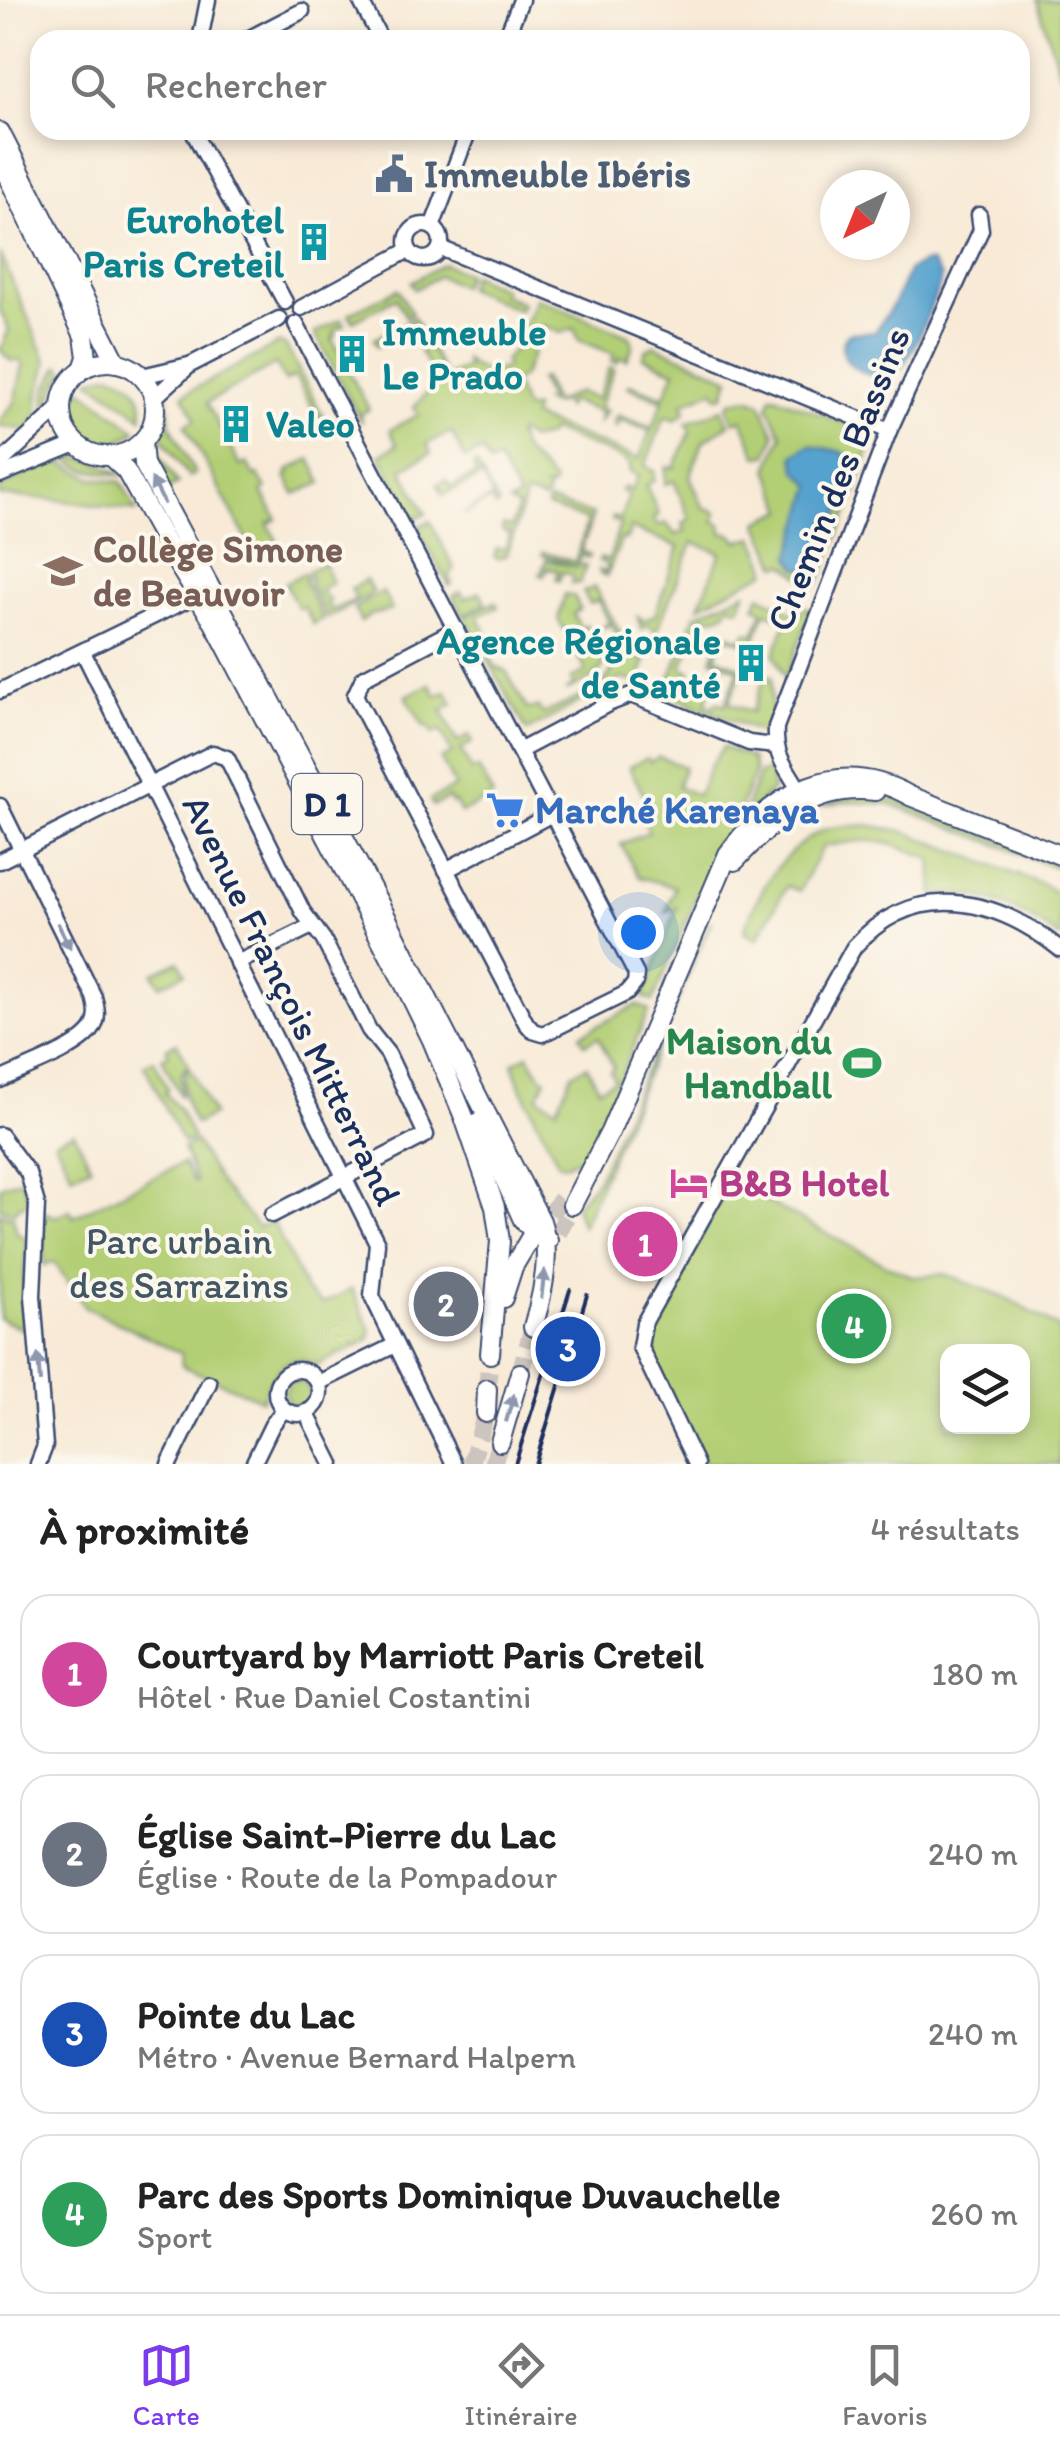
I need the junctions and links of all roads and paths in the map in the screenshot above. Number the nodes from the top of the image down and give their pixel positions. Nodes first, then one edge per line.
1 (208, 0) edge
2 (360, 0) edge
3 (521, 0) edge
4 (302, 11) dead end
5 (202, 30) edge
6 (265, 30) edge
7 (376, 30) edge
8 (509, 30) edge
9 (0, 132) edge
10 (197, 140) edge
11 (461, 140) edge
12 (0, 160) edge
13 (979, 215) dead end
14 (432, 227) junction
15 (440, 248) junction
16 (409, 250) junction
17 (286, 302) junction
18 (301, 308) junction
19 (279, 318) junction
20 (296, 324) junction
21 (117, 363) junction
22 (190, 365) junction
23 (83, 369) junction
24 (142, 376) junction
25 (154, 398) junction
26 (60, 407) junction
27 (889, 431) junction
28 (142, 442) junction
29 (76, 444) junction
30 (111, 456) junction
31 (0, 462) edge
32 (0, 476) edge
33 (194, 597) dead end
34 (456, 629) junction
35 (83, 652) junction
36 (0, 692) edge
37 (775, 746) junction
38 (520, 751) junction
39 (149, 786) junction
40 (794, 799) junction
41 (0, 806) edge
42 (552, 814) junction
43 (21, 849) junction
44 (1060, 855) edge
45 (0, 861) edge
46 (446, 870) junction
47 (312, 926) junction
48 (1060, 949) edge
49 (238, 963) junction
50 (401, 978) junction
51 (0, 1080) edge
52 (0, 1135) edge
53 (343, 1176) junction
54 (573, 1194) tunnel mouth
55 (272, 1215) dead end
56 (546, 1228) junction
57 (533, 1327) tunnel mouth
58 (492, 1332) junction
59 (394, 1345) junction
60 (490, 1354) tunnel mouth
61 (520, 1373) tunnel mouth
62 (318, 1382) junction
63 (209, 1383) dead end
64 (488, 1389) tunnel mouth
65 (284, 1409) junction
66 (306, 1412) junction
67 (486, 1413) tunnel mouth
68 (500, 1442) tunnel mouth
69 (38, 1464) edge
70 (169, 1464) edge
71 (253, 1464) edge
72 (332, 1464) edge
73 (454, 1464) edge
74 (696, 1464) edge

1 - 5 street
2 - 7 street
3 - 8 street
4 - 6 street
9 - 21 main road
10 - 17 street
11 - 14 street
12 - 23 main road
13 - 27 street, Chemin des Bassins
14 - 15 street
14 - 16 street
15 - 16 street
15 - 27 street
16 - 18 street
17 - 18 street
17 - 19 street
18 - 20 street
19 - 20 street
19 - 22 street
20 - 34 street
21 - 23 main road
21 - 24 main road
22 - 24 street
22 - 25 street
23 - 26 main road
24 - 25 main road
25 - 28 main road
26 - 29 main road
26 - 31 street
27 - 37 street, Chemin des Bassins
28 - 30 main road
56 -> 28 main road, D 1
29 - 30 main road
29 - 32 street
30 - 50 main road, D 1
33 - 35 street
34 - 38 street
34 - 46 street
35 - 36 street
35 - 39 street, Avenue François Mitterrand
37 - 38 street
37 - 40 street
38 - 42 street
39 - 43 street
39 - 47 street
39 - 49 street, Avenue François Mitterrand
40 - 44 main road
40 - 54 main road
41 - 43 street
42 - 46 street
42 - 46 street
43 - 45 street
43 -> 51 street
47 - 49 street
47 - 53 street
48 - 74 street
49 - 53 street, Avenue François Mitterrand
50 - 56 main road
50 - 58 main road, D 1
69 -> 52 street
53 - 55 street
53 - 59 street, Avenue François Mitterrand
57 -> 56 main road
56 - 58 main road, D 1
58 - 60 main road, D 1
59 - 62 street
59 - 73 street, Avenue François Mitterrand
68 -> 61 main road
62 - 65 street
62 - 66 street
63 - 70 street
64 - 67 main road
65 - 66 street
65 - 71 street
66 - 72 street

